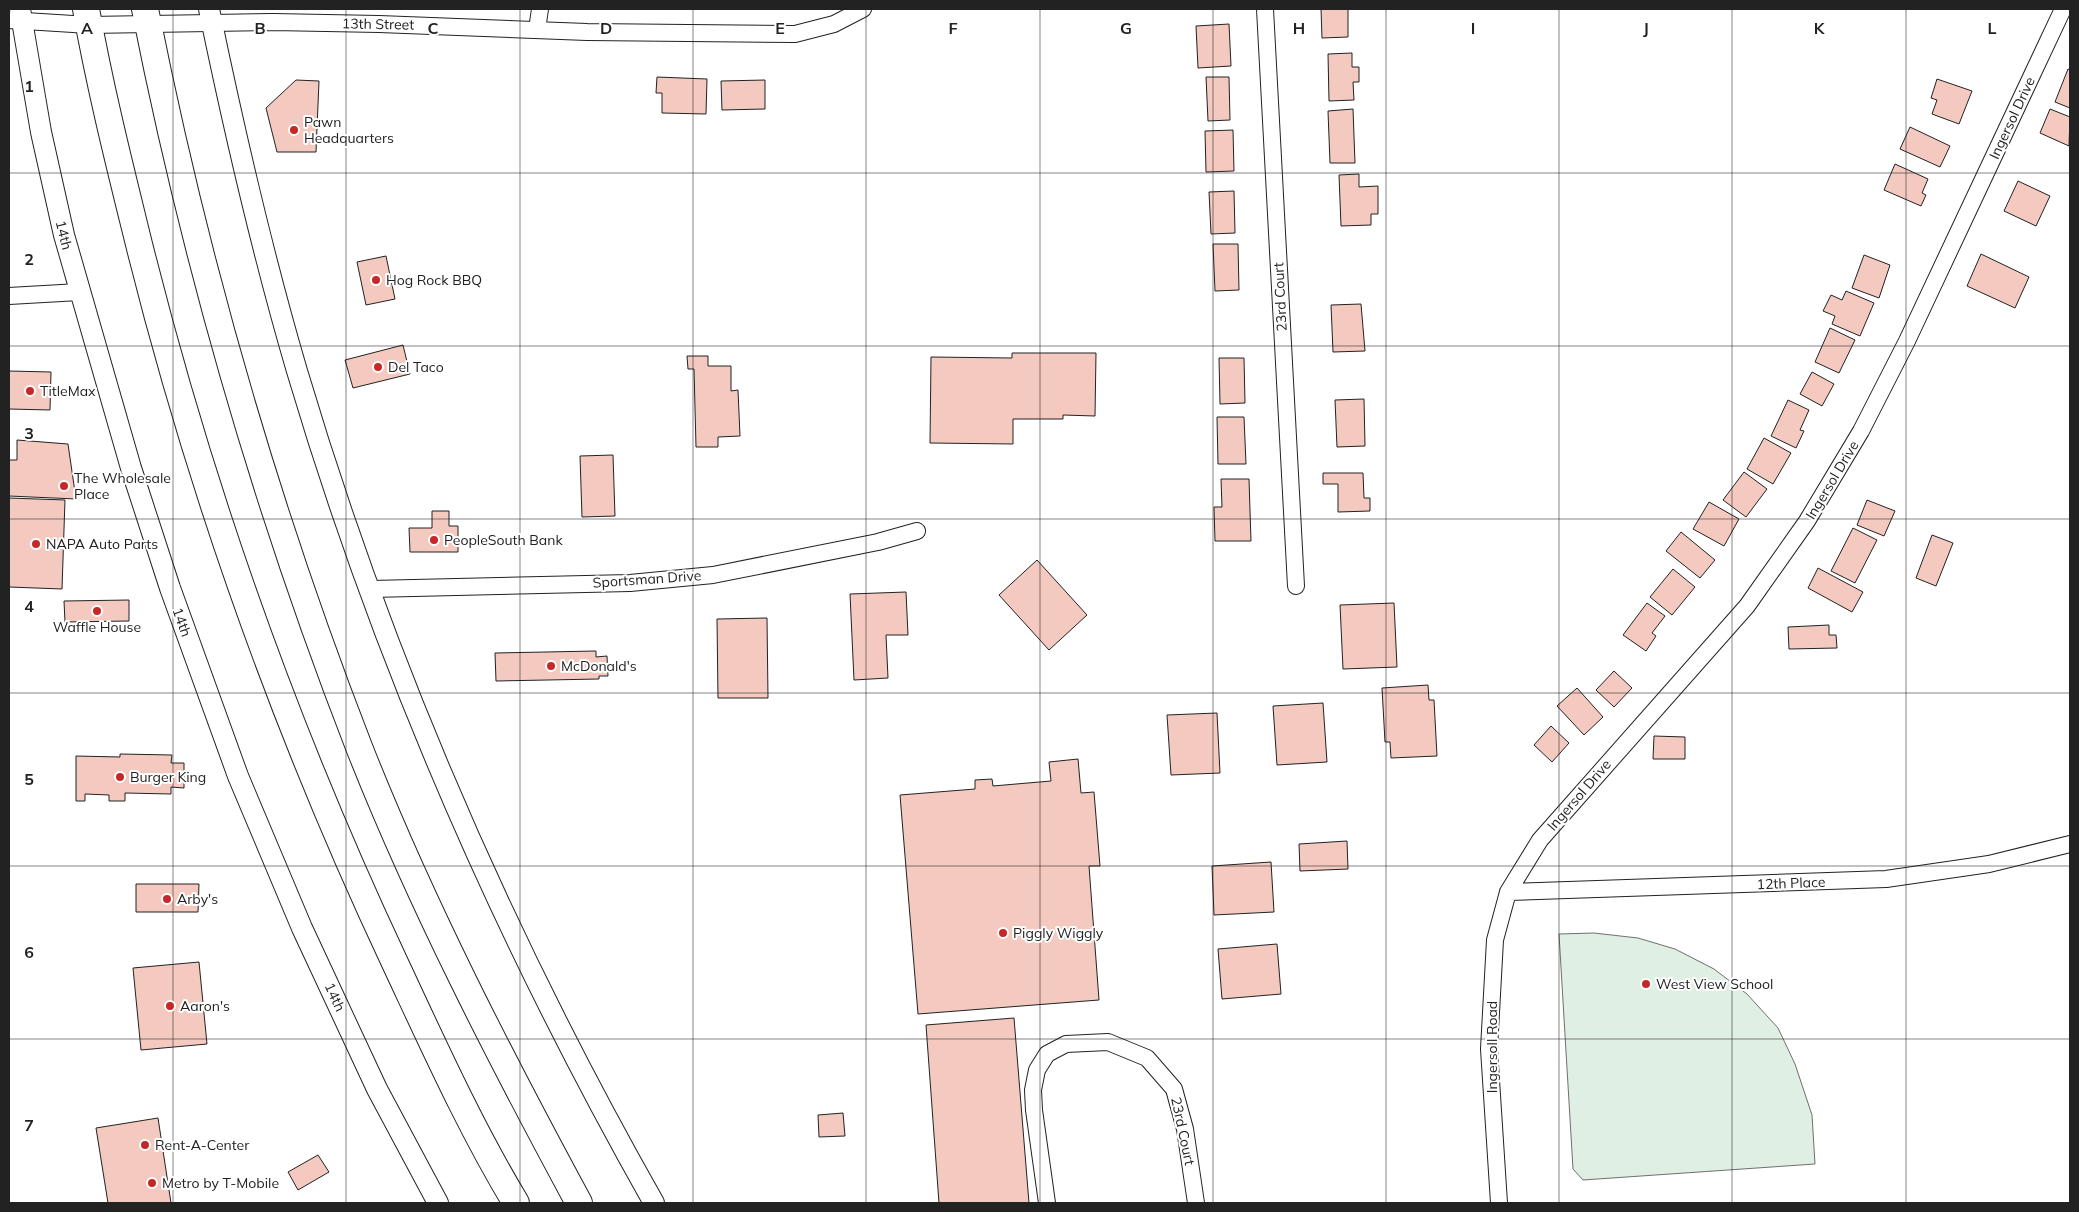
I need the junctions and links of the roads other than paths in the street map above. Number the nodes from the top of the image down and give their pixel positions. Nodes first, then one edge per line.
1 (540, 9) edge
2 (863, 9) edge
3 (1265, 9) edge
4 (2063, 9) edge
5 (17, 17) edge
6 (87, 17) edge
7 (146, 17) edge
8 (211, 17) edge
9 (537, 30) junction
10 (80, 292) junction
11 (9, 296) edge
12 (917, 531) dead end
13 (1296, 586) dead end
14 (371, 590) junction
15 (2070, 844) edge
16 (1508, 892) junction
17 (438, 1203) edge
18 (516, 1203) edge
19 (579, 1203) edge
20 (654, 1203) edge
21 (1047, 1203) edge
22 (1196, 1203) edge
23 (1499, 1203) edge

1 - 9 street
2 - 9 street, 13th Street
3 - 13 street, 23rd Court
4 - 16 street, Ingersol Drive
5 - 6 street, 13th Street
5 - 10 street, 14th
6 - 7 street, 13th Street
6 - 18 highway
7 - 8 street, 13th Street
7 - 19 highway
8 - 9 street, 13th Street
8 - 14 street
10 - 11 street
10 - 17 street, 14th
12 - 14 street, Sportsman Drive
14 - 20 street
15 - 16 street, 12th Place
16 - 23 street, Ingersoll Road
21 - 22 street, 23rd Court

